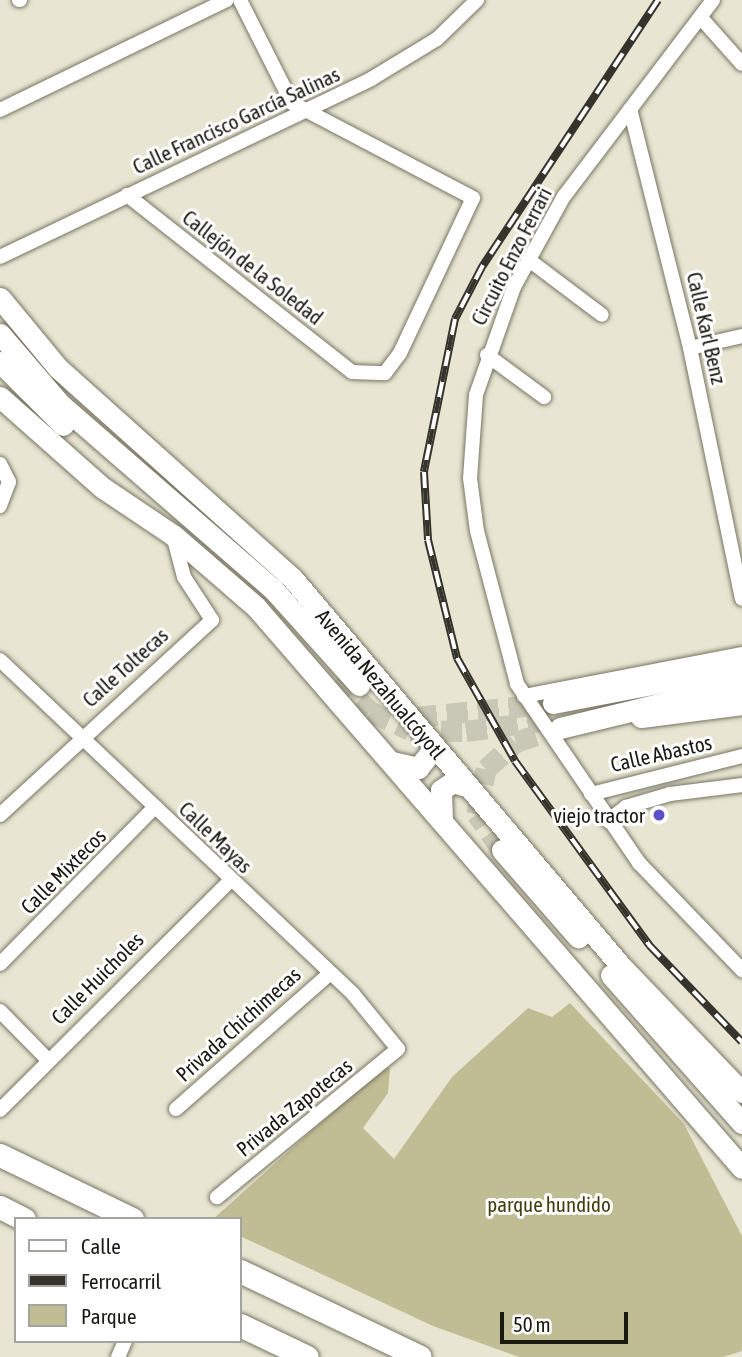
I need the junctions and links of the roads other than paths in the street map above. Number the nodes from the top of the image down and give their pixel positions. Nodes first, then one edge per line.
1 (227, 0) edge
2 (240, 0) edge
3 (477, 0) edge
4 (713, 0) edge
5 (702, 19) junction
6 (742, 64) edge
7 (630, 109) junction
8 (0, 110) edge
9 (308, 111) junction
10 (127, 195) junction
11 (0, 257) edge
12 (529, 260) junction
13 (0, 298) edge
14 (602, 315) dead end
15 (0, 334) edge
16 (742, 336) edge
17 (690, 348) junction
18 (487, 355) junction
19 (0, 362) edge
20 (0, 397) edge
21 (544, 397) dead end
22 (0, 464) edge
23 (0, 506) edge
24 (173, 535) junction
25 (741, 589) edge
26 (742, 654) edge
27 (742, 667) edge
28 (4, 670) edge
29 (335, 680) tunnel mouth
30 (742, 684) edge
31 (359, 685) tunnel mouth
32 (524, 696) junction
33 (742, 704) edge
34 (569, 718) junction
35 (80, 737) junction
36 (435, 747) junction
37 (742, 756) edge
38 (392, 762) junction
39 (742, 785) edge
40 (469, 788) junction
41 (591, 794) junction
42 (155, 807) junction
43 (0, 815) edge
44 (442, 820) junction
45 (608, 821) junction
46 (502, 850) tunnel mouth
47 (230, 881) junction
48 (0, 964) edge
49 (742, 970) edge
50 (330, 973) junction
51 (0, 1011) edge
52 (398, 1049) joint
53 (46, 1058) junction
54 (742, 1092) edge
55 (176, 1109) dead end
56 (0, 1110) edge
57 (742, 1123) edge
58 (0, 1155) edge
59 (742, 1168) edge
60 (217, 1197) dead end
61 (0, 1206) edge
62 (20, 1217) edge
63 (128, 1217) edge
64 (242, 1272) edge
65 (242, 1326) edge
66 (307, 1357) edge
67 (420, 1357) edge

1 - 8 street
2 - 9 street
3 - 9 street, Calle Francisco García Salinas
4 - 5 street, Circuito Enzo Ferrari
5 - 6 street
5 - 7 street, Circuito Enzo Ferrari
7 - 12 street, Circuito Enzo Ferrari
7 - 17 street, Calle Karl Benz
9 - 10 street, Calle Francisco García Salinas
9 - 10 street, Callejón de la Soledad
10 - 11 street, Calle Francisco García Salinas
12 - 14 street
12 - 18 street, Circuito Enzo Ferrari
13 - 36 main road, Avenida Nezahualcóyotl
15 - 31 main road, Avenida Nezahualcóyotl
16 - 17 street
17 - 25 street, Calle Karl Benz
18 - 21 street
18 - 32 street, Circuito Enzo Ferrari
19 - 29 main road, Avenida Nezahualcóyotl
20 - 24 main road, Avenida Nezahualcóyotl
22 - 23 street
24 - 35 street, Calle Toltecas
24 - 38 main road, Avenida Nezahualcóyotl
26 - 32 street
27 - 34 main road
28 - 35 street, Calle Mayas
30 - 34 main road
32 - 41 street, Circuito Enzo Ferrari
33 - 34 main road
35 - 42 street, Calle Mayas
35 - 43 street, Calle Toltecas
36 - 38 main road
36 - 40 main road, Avenida Nezahualcóyotl
37 - 41 street, Calle Abastos
38 - 44 main road, Avenida Nezahualcóyotl
39 - 45 street, Calle Abastos
40 - 44 main road
40 - 54 main road, Avenida Nezahualcóyotl
41 - 45 street, Circuito Enzo Ferrari
42 - 47 street, Calle Mayas
42 - 48 street, Calle Mixtecos
44 - 59 main road, Avenida Nezahualcóyotl
45 - 49 street, Circuito Enzo Ferrari
46 - 57 main road
47 - 50 street, Calle Mayas
47 - 53 street, Calle Huicholes
50 - 52 street, Calle Mayas
50 - 55 street, Privada Chichimecas
51 - 53 street
52 - 60 street, Privada Zapotecas
53 - 56 street, Calle Huicholes
58 - 63 main road
61 - 62 main road
64 - 67 main road
65 - 66 main road

